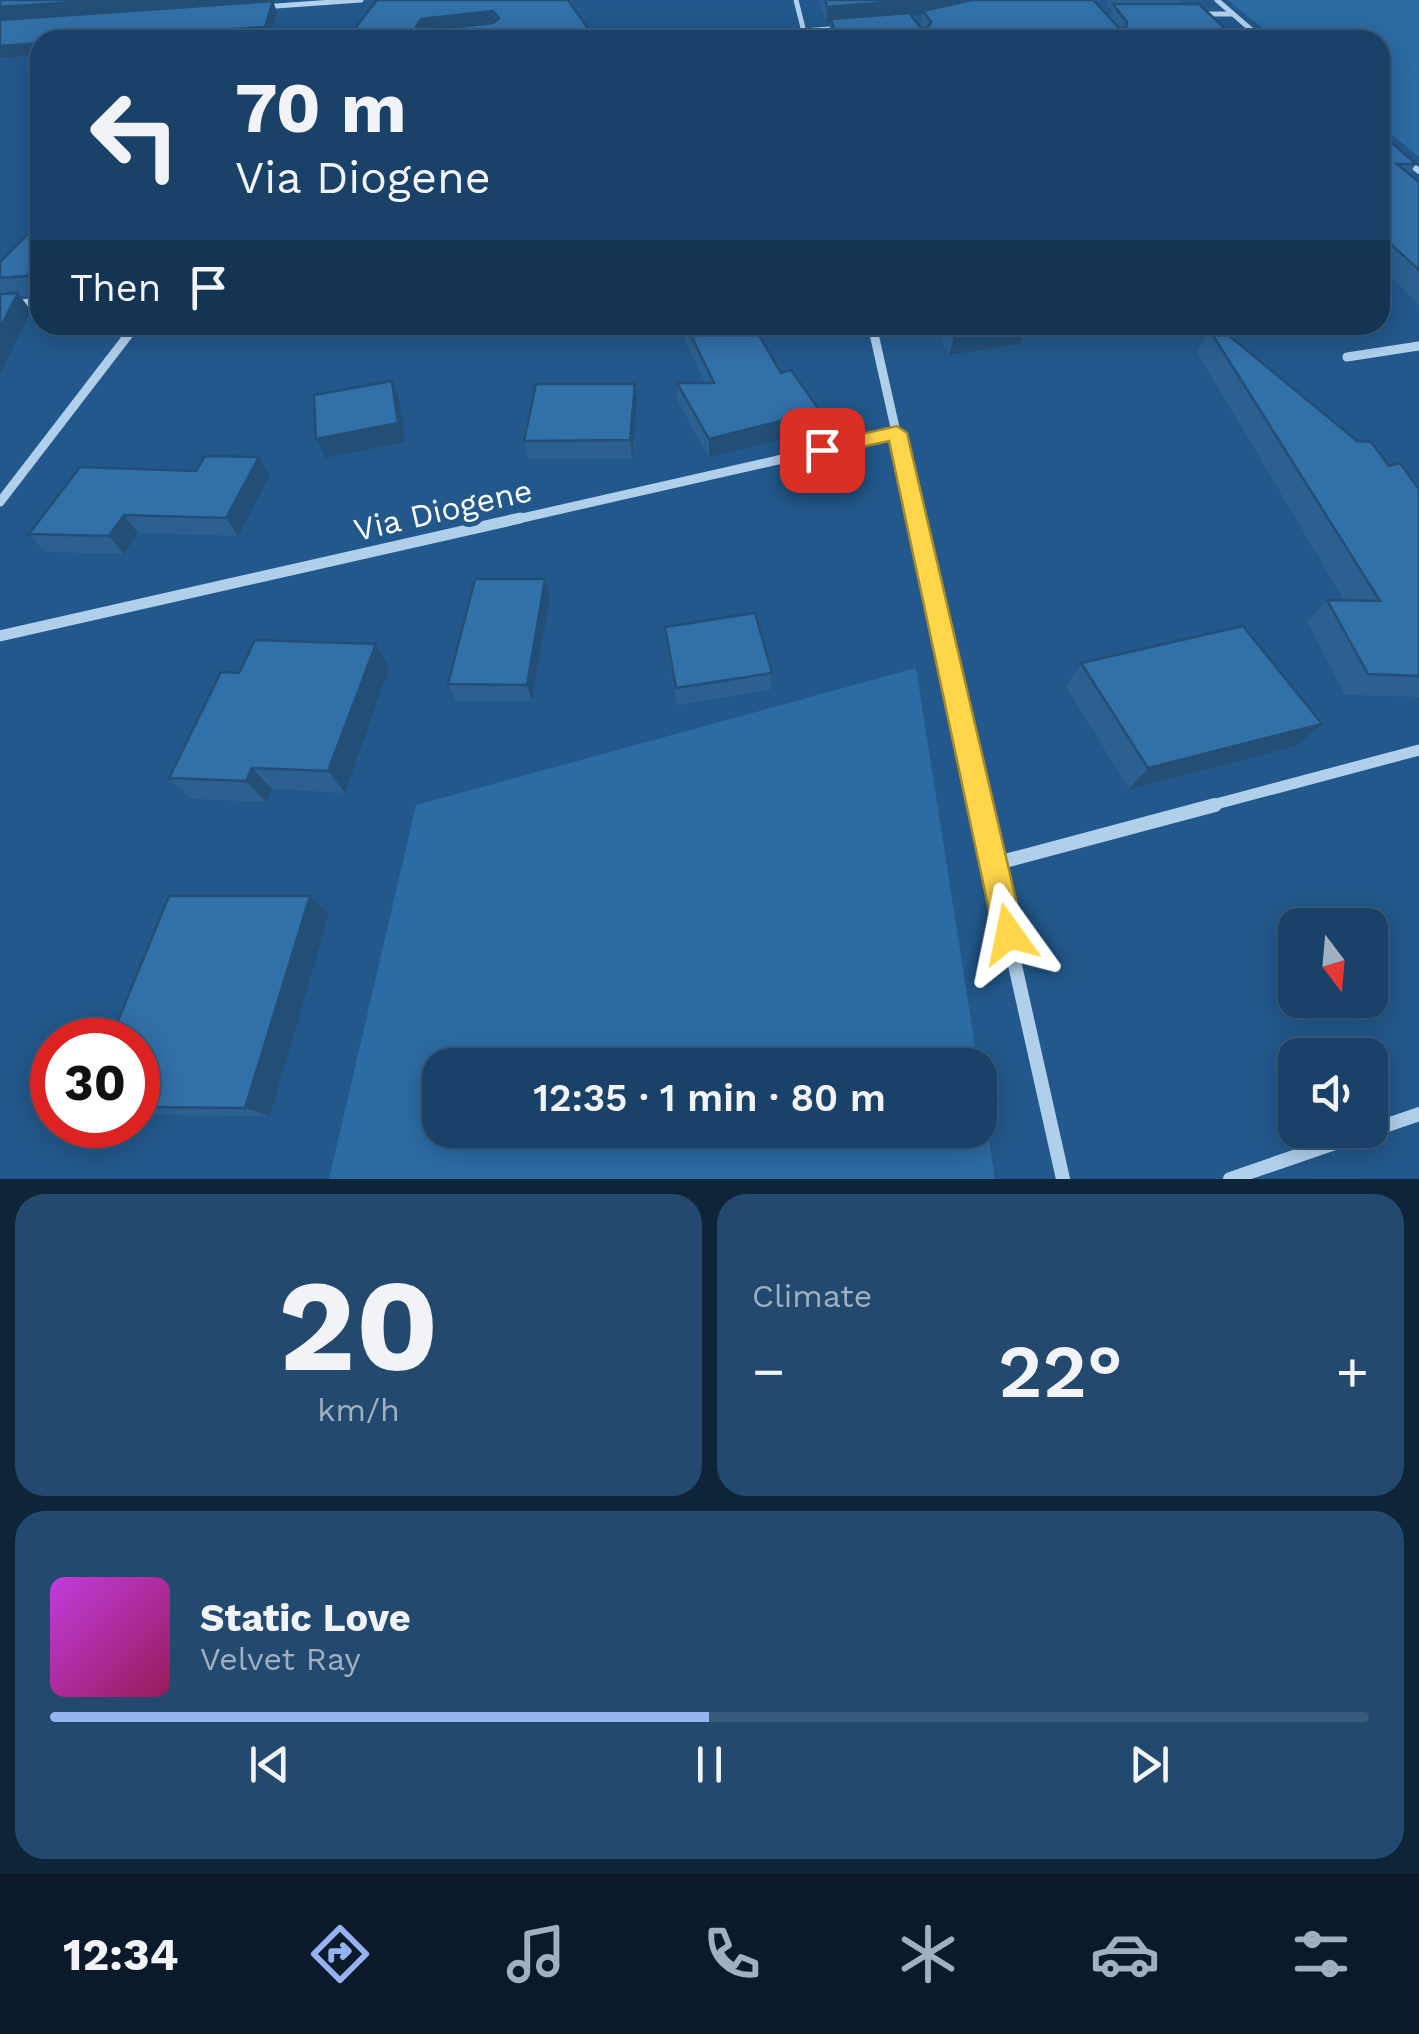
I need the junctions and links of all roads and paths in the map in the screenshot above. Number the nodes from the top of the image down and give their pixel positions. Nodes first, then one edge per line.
1 (361, 0) edge
2 (796, 0) edge
3 (1217, 0) edge
4 (247, 8) edge
5 (1194, 14) edge
6 (1233, 14) junction
7 (856, 27) edge
8 (803, 30) edge
9 (816, 30) edge
10 (1251, 30) edge
11 (1393, 150) edge
12 (1419, 171) edge
13 (30, 303) edge
14 (0, 306) edge
15 (128, 335) edge
16 (874, 335) edge
17 (1419, 346) edge
18 (1347, 357) dead end
19 (897, 433) junction
20 (0, 502) edge
21 (0, 636) edge
22 (1419, 750) edge
23 (994, 864) junction
24 (1419, 1114) edge
25 (1063, 1179) edge
26 (1230, 1179) edge

1 - 4 street
2 - 8 street
3 - 6 street
5 - 6 street
6 - 10 street
7 - 9 street
11 - 12 street
13 - 14 street
15 - 20 street
16 - 19 street
17 - 18 street
19 - 21 street, Via Diogene
19 - 23 street
22 - 23 street
23 - 25 street
24 - 26 street

